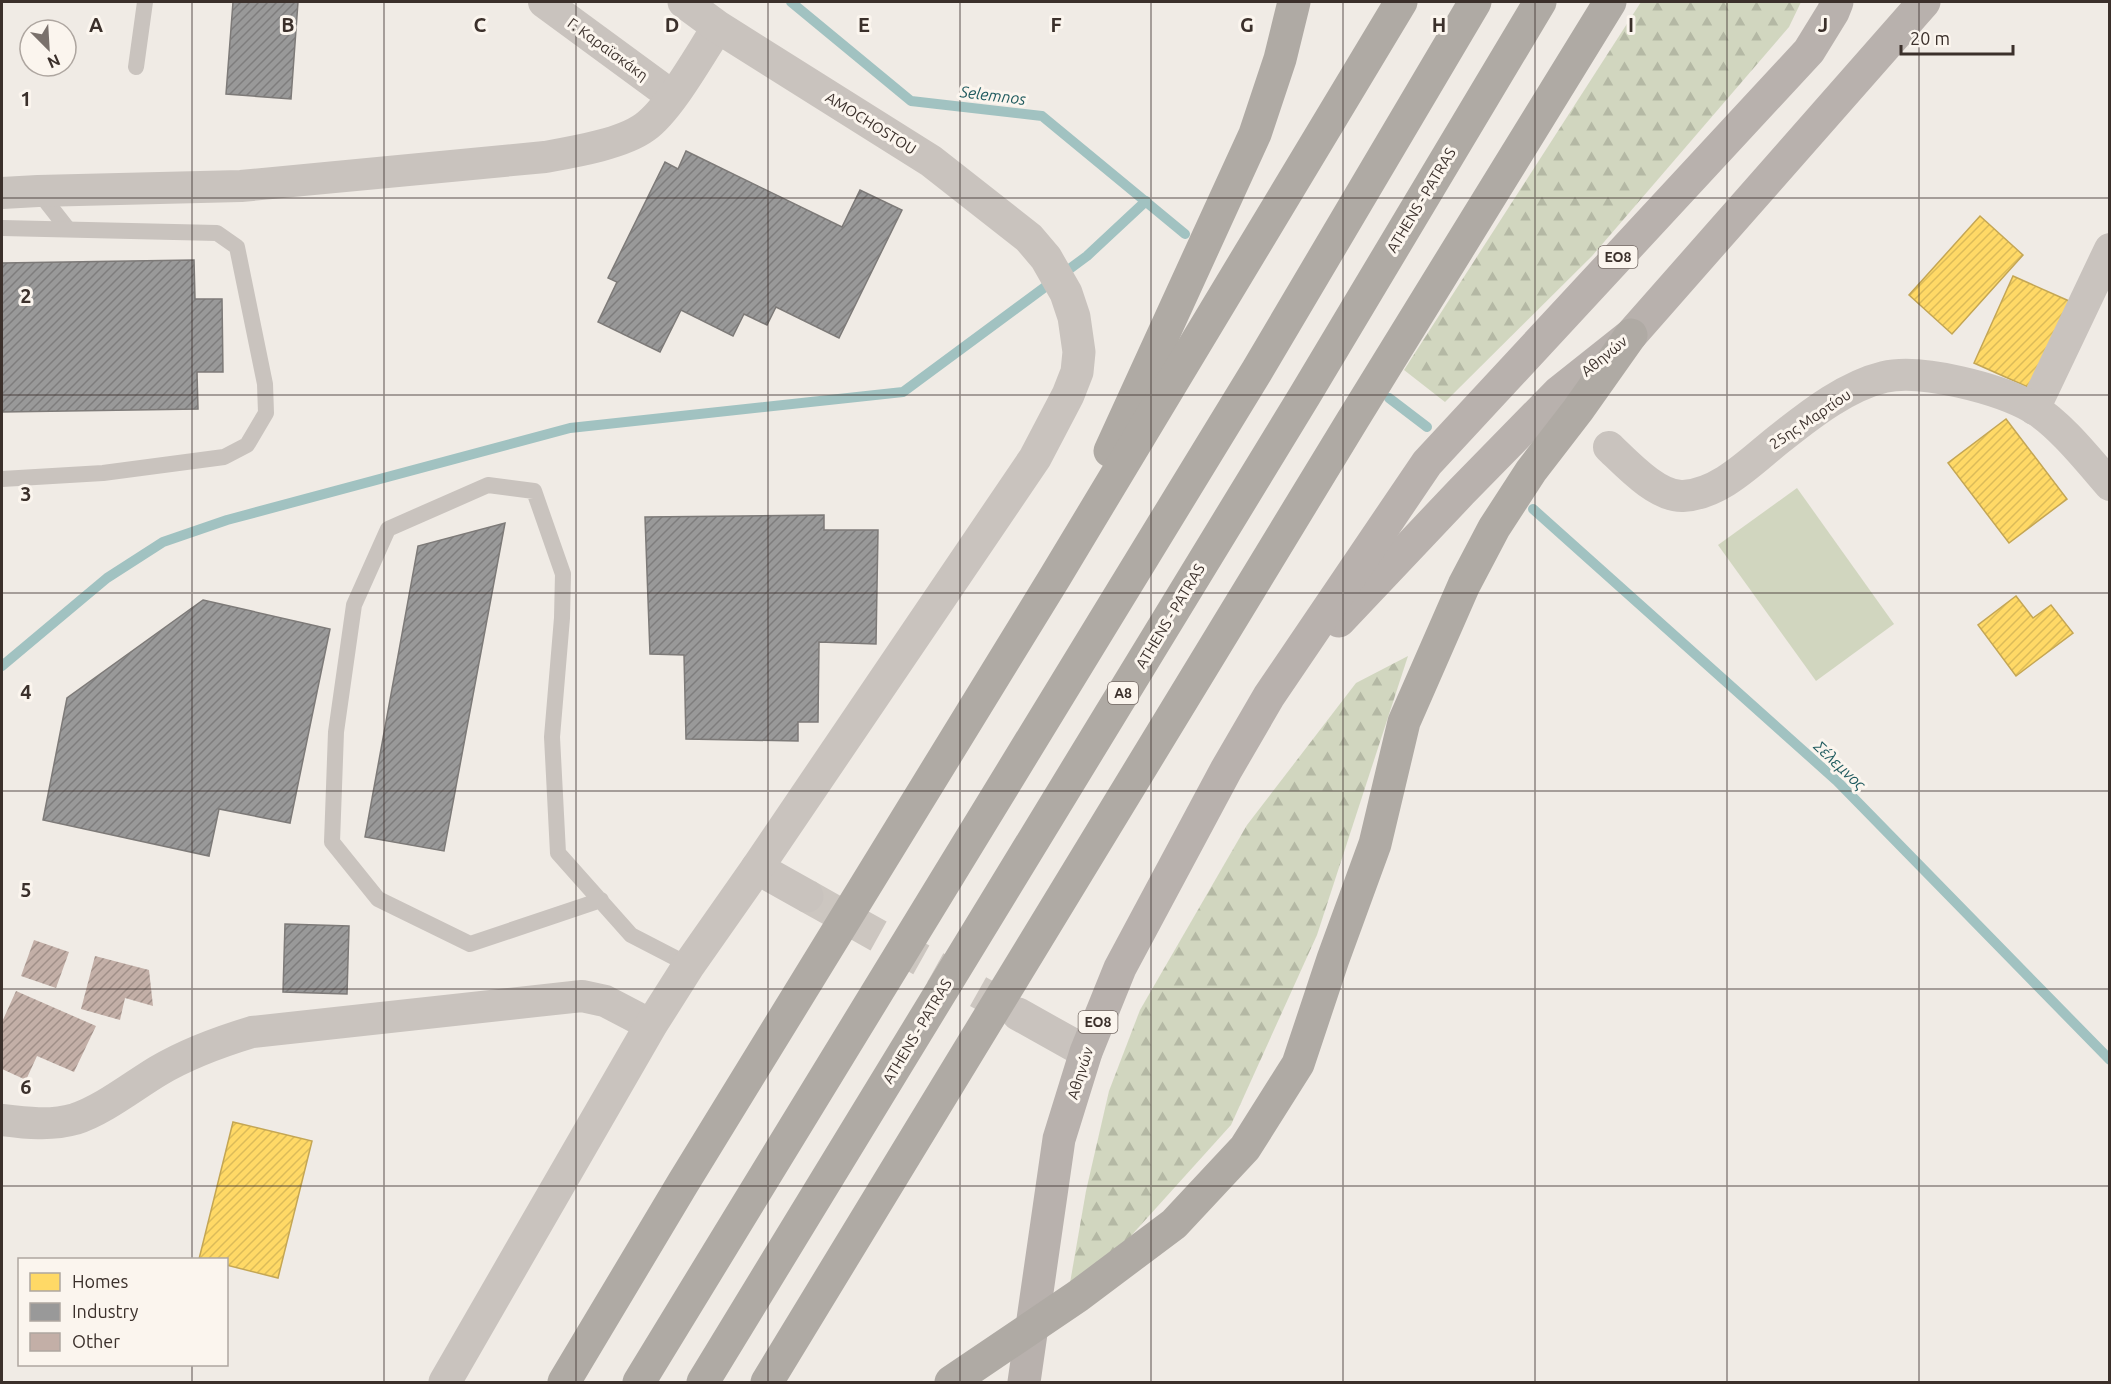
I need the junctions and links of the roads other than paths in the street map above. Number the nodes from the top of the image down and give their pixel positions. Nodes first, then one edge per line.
1 (145, 2) edge
2 (544, 2) edge
3 (684, 2) edge
4 (1294, 2) edge
5 (1401, 2) edge
6 (1475, 2) edge
7 (1540, 2) edge
8 (1610, 2) edge
9 (1837, 2) edge
10 (1924, 2) edge
11 (718, 27) junction
12 (136, 67) dead end
13 (672, 96) junction
14 (38, 190) junction
15 (2, 193) edge
16 (2, 228) edge
17 (67, 228) junction
18 (2109, 249) edge
19 (1631, 335) junction
20 (2034, 409) junction
21 (1609, 447) dead end
22 (2, 479) edge
23 (2109, 485) edge
24 (1055, 577) junction
25 (1269, 696) junction
26 (758, 868) junction
27 (807, 896) tunnel mouth
28 (601, 900) junction
29 (689, 966) junction
30 (1018, 1014) tunnel mouth
31 (651, 1025) junction
32 (1086, 1052) junction
33 (2, 1120) edge
34 (446, 1383) edge
35 (564, 1383) edge
36 (639, 1383) edge
37 (703, 1383) edge
38 (767, 1383) edge
39 (951, 1383) edge
40 (1024, 1383) edge

1 - 12 lane
2 - 13 street, Γ. Καραϊσκάκη
3 - 11 street, AMOCHOSTOU
4 - 24 highway
5 - 24 highway
6 - 36 highway
7 - 37 highway, ATHENS - PATRAS / Α8
8 - 38 highway
9 - 25 main road, Αθηνών / ΕΟ8
10 - 19 main road, Αθηνών / ΕΟ8
11 - 13 street
11 - 26 street, AMOCHOSTOU
13 - 14 street
14 - 15 street
14 - 17 lane
16 - 17 lane
17 - 22 lane
18 - 20 street
19 - 25 main road, Αθηνών / ΕΟ8
19 - 39 highway
20 - 21 street, 25ης Μαρτίου
20 - 23 street, 25ης Μαρτίου
24 - 35 highway
25 - 32 main road, Αθηνών / ΕΟ8
26 - 27 street
26 - 29 street, AMOCHOSTOU
28 - 28 lane
28 - 29 lane
29 - 31 street, AMOCHOSTOU
30 - 32 street
31 - 33 street
31 - 34 street, AMOCHOSTOU
32 - 40 main road, Αθηνών / ΕΟ8

